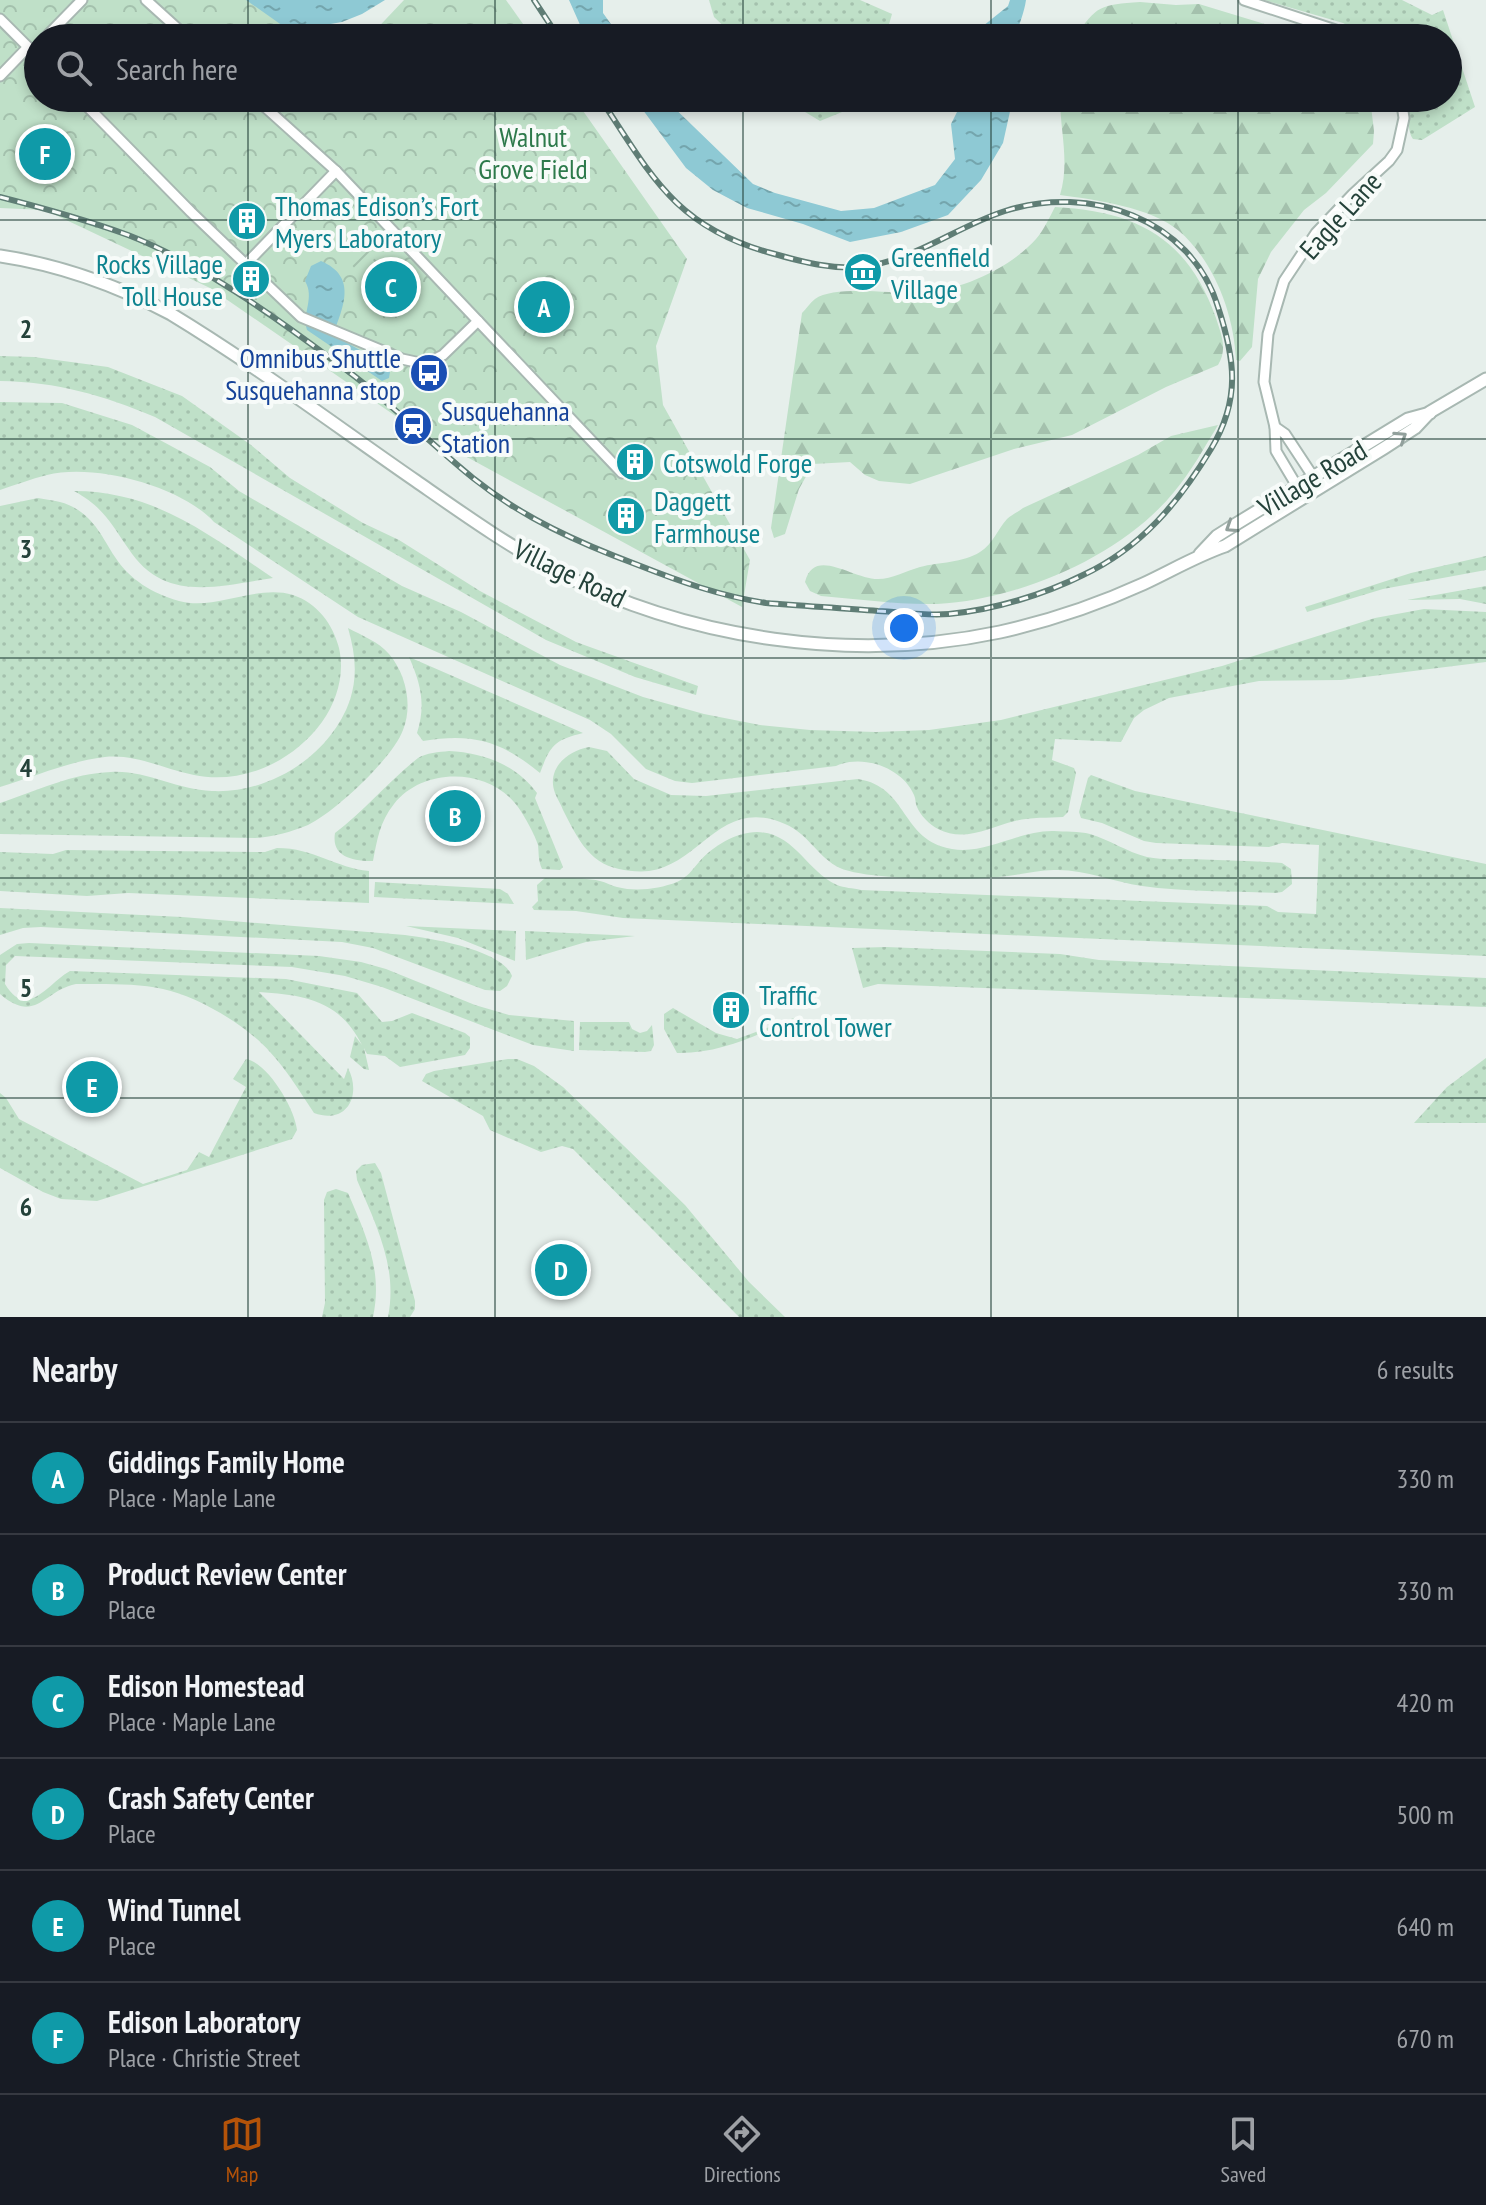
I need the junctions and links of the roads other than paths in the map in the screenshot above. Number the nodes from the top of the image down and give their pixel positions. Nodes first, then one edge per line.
1 (82, 0) edge
2 (146, 0) edge
3 (1244, 0) edge
4 (0, 19) edge
5 (59, 24) edge
6 (173, 24) edge
7 (1317, 24) edge
8 (24, 41) edge
9 (24, 58) edge
10 (0, 76) edge
11 (93, 112) edge
12 (271, 112) edge
13 (1403, 112) edge
14 (336, 171) junction
15 (0, 256) edge
16 (245, 265) junction
17 (478, 321) junction
18 (1486, 379) edge
19 (1430, 412) junction
20 (1275, 427) junction
21 (622, 473) dead end
22 (1313, 477) junction
23 (1297, 487) junction
24 (1320, 488) junction
25 (1304, 498) junction
26 (1200, 554) junction

1 - 5 street
2 - 6 street
3 - 7 street
4 - 8 street
9 - 10 street
11 - 16 street
12 - 14 street
13 - 20 street, Eagle Lane
14 - 16 street
14 - 17 street
15 - 26 street, Village Road
16 - 17 street
17 - 21 street
18 - 19 street, Village Road
19 - 22 street, Village Road
24 -> 19 street, Village Road
20 - 22 street, Eagle Lane
20 - 23 street, Eagle Lane
22 - 23 street, Village Road
22 - 24 street, Eagle Lane
23 - 25 street, Eagle Lane
23 -> 26 street, Village Road
24 - 25 street, Village Road
25 - 26 street, Village Road

